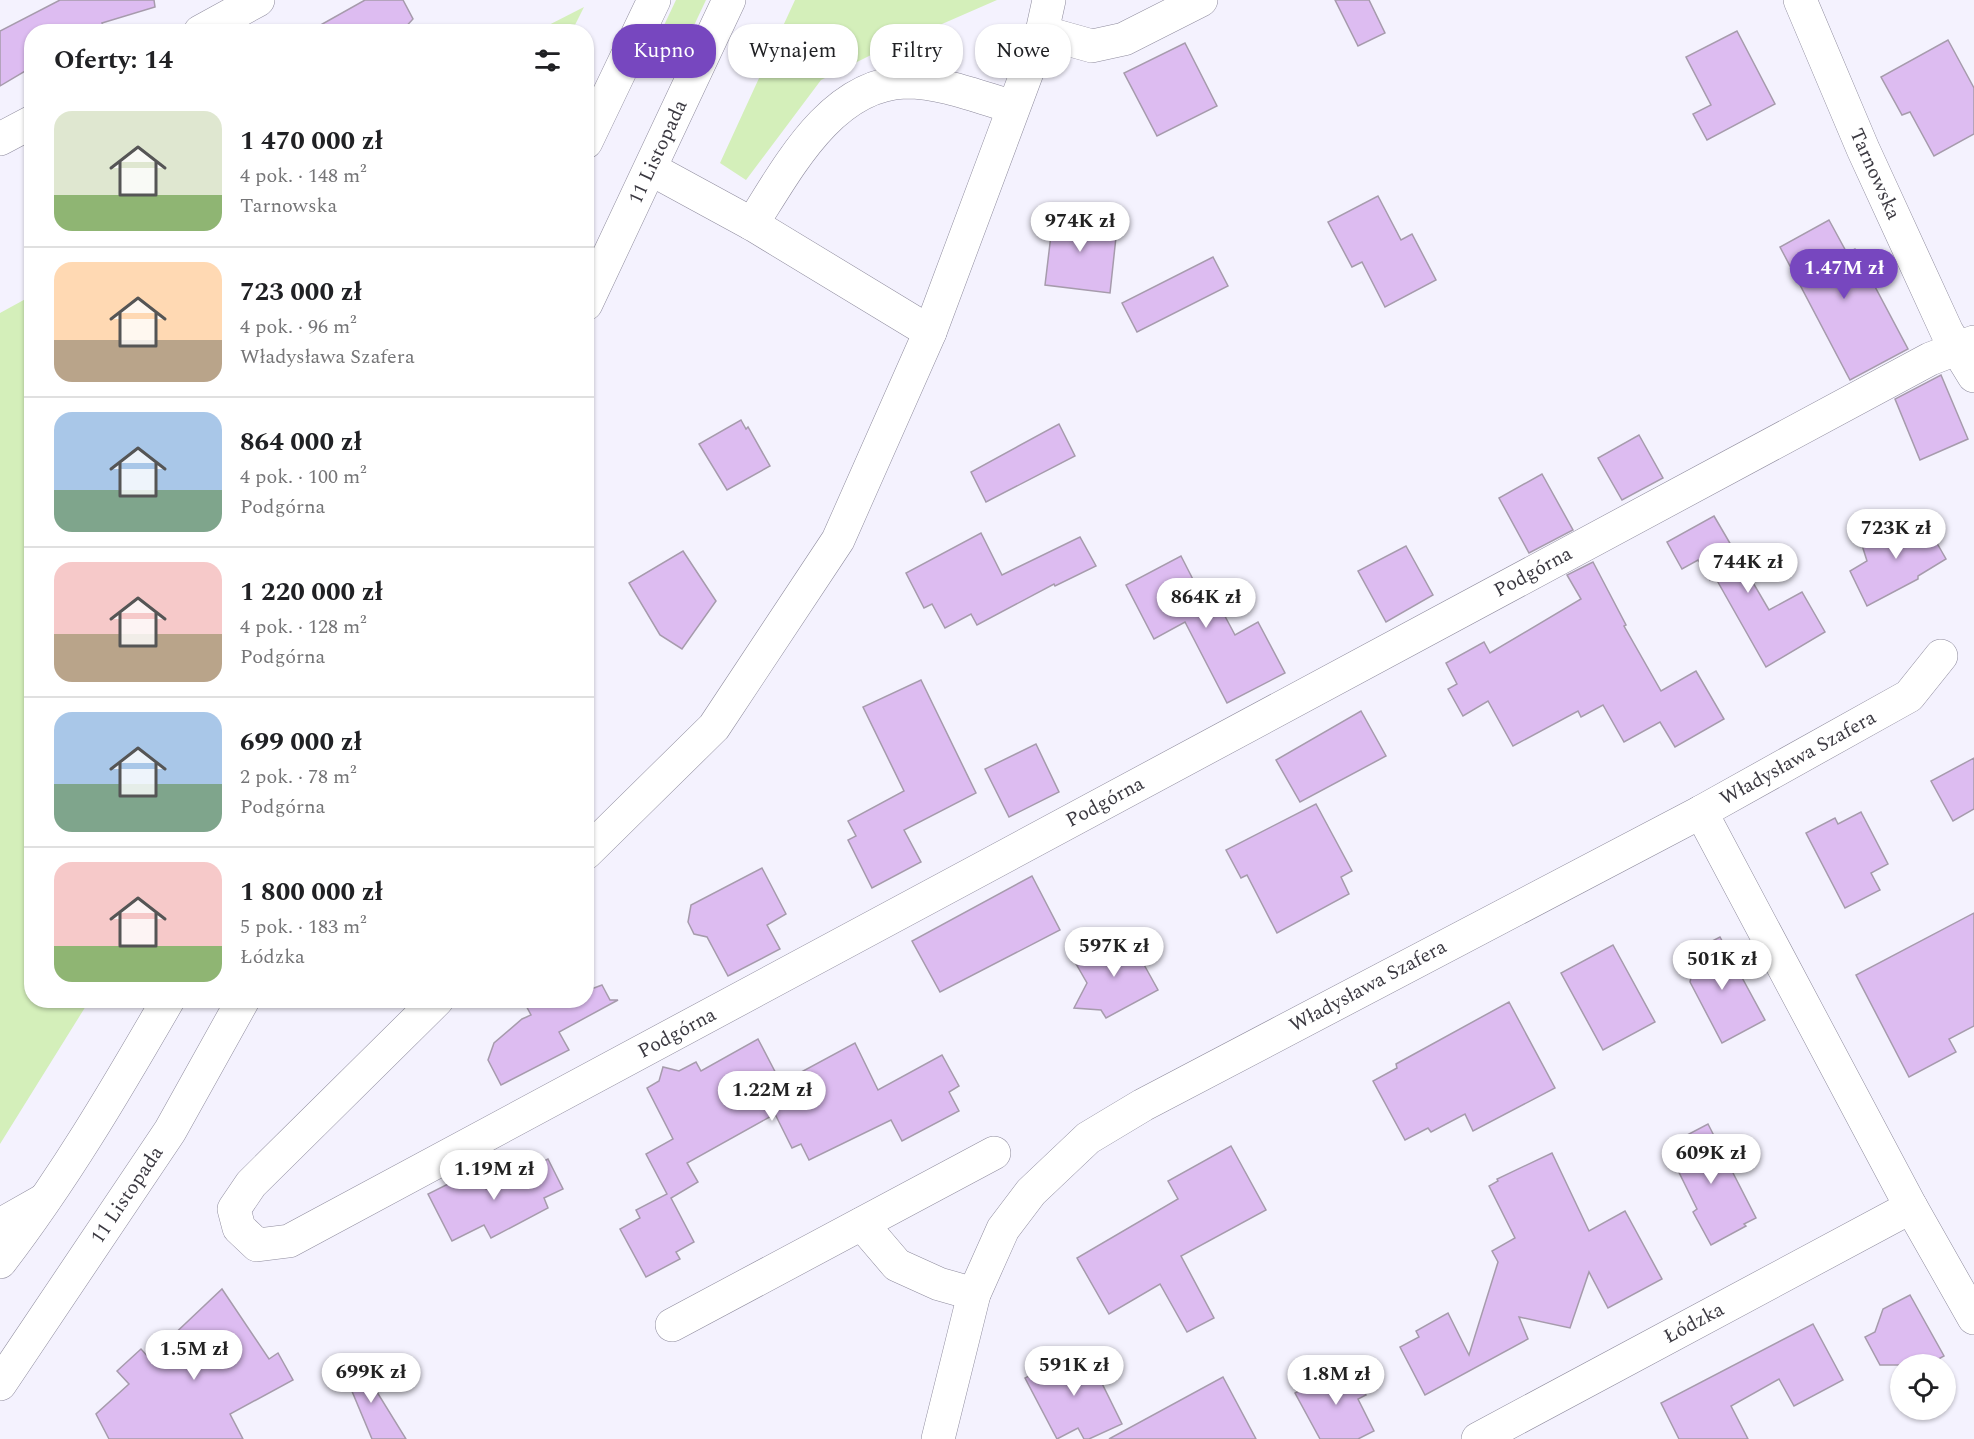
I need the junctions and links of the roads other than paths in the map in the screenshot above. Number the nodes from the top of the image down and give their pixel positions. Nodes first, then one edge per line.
1 (258, 0) edge
2 (729, 0) edge
3 (1049, 0) edge
4 (1201, 0) edge
5 (1800, 0) edge
6 (651, 1) edge
7 (214, 24) edge
8 (1044, 24) edge
9 (1071, 40) edge
10 (1024, 78) edge
11 (1013, 107) junction
12 (594, 125) edge
13 (24, 126) edge
14 (0, 139) edge
15 (651, 169) junction
16 (752, 224) junction
17 (594, 287) edge
18 (930, 332) junction
19 (1965, 346) edge
20 (1974, 376) edge
21 (1941, 656) dead end
22 (1701, 812) junction
23 (594, 845) edge
24 (163, 1008) edge
25 (239, 1008) edge
26 (429, 1008) edge
27 (994, 1153) dead end
28 (44, 1200) junction
29 (1911, 1207) junction
30 (862, 1224) junction
31 (0, 1225) edge
32 (0, 1262) edge
33 (974, 1294) junction
34 (1974, 1318) edge
35 (672, 1325) dead end
36 (0, 1384) edge
37 (938, 1439) edge
38 (1478, 1439) edge

1 - 7 street
2 - 15 street, 11 Listopada
3 - 8 street
4 - 9 street
5 - 19 street, Tarnowska
6 - 12 street
10 - 11 street
11 - 16 street
11 - 18 street
13 - 14 street
15 - 16 street
15 - 17 street, 11 Listopada
16 - 18 street
18 - 23 street
19 - 20 street, Tarnowska
19 - 26 street, Podgórna
21 - 22 street, Władysława Szafera
22 - 29 street
22 - 33 street, Władysława Szafera
24 - 28 street
25 - 36 street, 11 Listopada
27 - 30 street
28 - 31 street
28 - 32 street
29 - 34 street
29 - 38 street, Łódzka
30 - 33 street
30 - 35 street
33 - 37 street, Władysława Szafera

